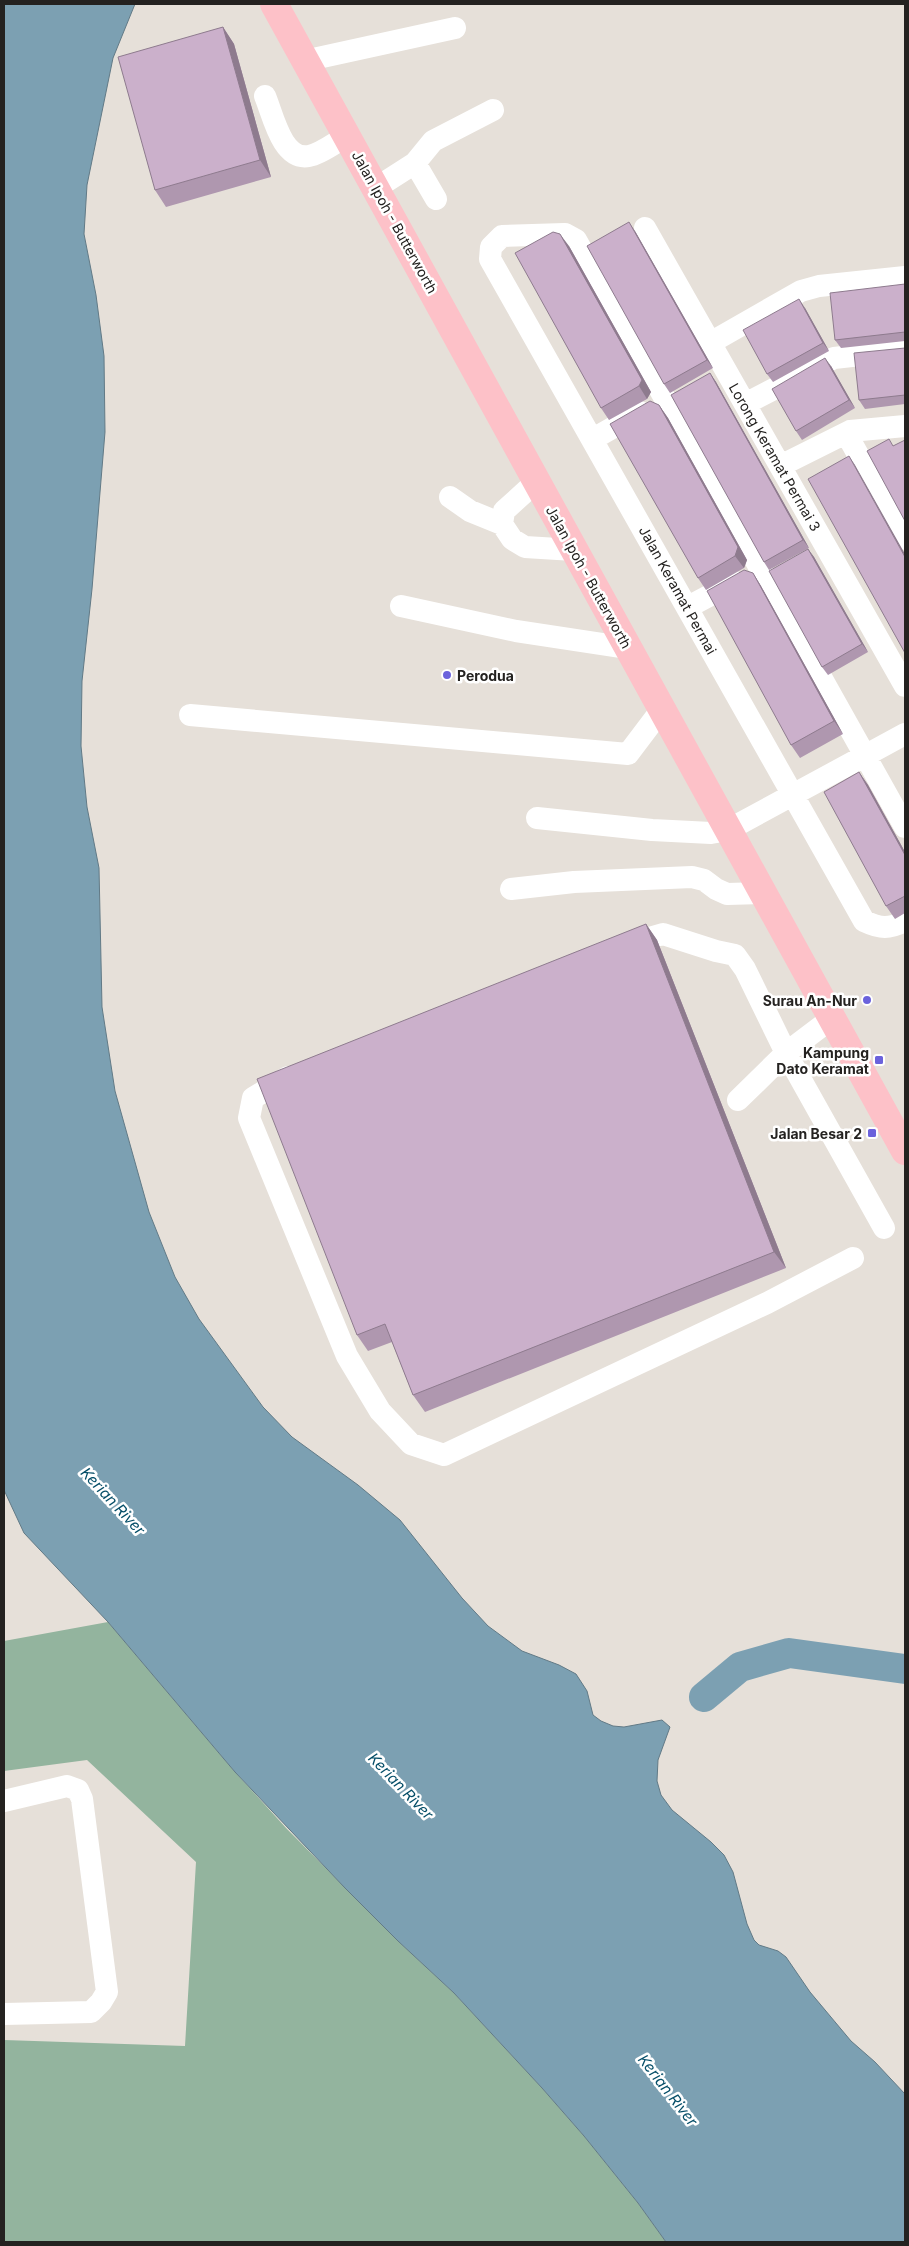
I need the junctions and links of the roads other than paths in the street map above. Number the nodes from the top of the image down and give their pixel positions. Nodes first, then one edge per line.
1 (274, 4) edge
2 (455, 28) dead end
3 (304, 61) junction
4 (265, 96) dead end
5 (493, 110) dead end
6 (347, 136) junction
7 (415, 163) junction
8 (376, 188) junction
9 (436, 199) dead end
10 (645, 228) dead end
11 (905, 276) edge
12 (710, 343) junction
13 (905, 350) edge
14 (665, 398) junction
15 (745, 404) junction
16 (905, 426) edge
17 (846, 433) junction
18 (593, 439) junction
19 (780, 466) junction
20 (537, 481) junction
21 (450, 497) dead end
22 (502, 524) junction
23 (905, 539) edge
24 (574, 550) junction
25 (760, 568) junction
26 (401, 606) dead end
27 (688, 607) junction
28 (628, 648) junction
29 (905, 686) edge
30 (662, 710) junction
31 (190, 715) dead end
32 (905, 734) edge
33 (865, 756) junction
34 (793, 794) junction
35 (536, 818) dead end
36 (905, 827) edge
37 (728, 830) junction
38 (511, 889) dead end
39 (762, 893) junction
40 (905, 920) edge
41 (609, 950) edge
42 (831, 1019) junction
43 (786, 1053) junction
44 (305, 1070) edge
45 (738, 1100) dead end
46 (902, 1136) edge
47 (884, 1228) dead end
48 (853, 1258) dead end
49 (4, 1801) edge
50 (4, 2014) edge

1 - 3 highway, Jalan Ipoh - Butterworth
2 - 3 street
3 - 6 highway, Jalan Ipoh - Butterworth
4 - 6 street
5 - 7 street
6 - 8 highway, Jalan Ipoh - Butterworth
7 - 8 street
7 - 9 street
8 - 20 highway, Jalan Ipoh - Butterworth
10 - 12 street, Lorong Keramat Permai 3
11 - 12 street
12 - 15 street, Lorong Keramat Permai 3
13 - 15 street
14 - 18 street
14 - 18 street, Jalan Keramat Permai
14 - 25 street
15 - 19 street, Lorong Keramat Permai 3
16 - 17 street
17 - 19 street
17 - 23 street
18 - 27 street, Jalan Keramat Permai
19 - 29 street, Lorong Keramat Permai 3
20 - 22 street
20 - 24 highway, Jalan Ipoh - Butterworth
21 - 22 street
22 - 24 street
24 - 28 highway, Jalan Ipoh - Butterworth
25 - 27 street
25 - 33 street
26 - 28 street
27 - 34 street, Jalan Keramat Permai
28 - 30 highway, Jalan Ipoh - Butterworth
30 - 31 street
30 - 37 highway, Jalan Ipoh - Butterworth
32 - 33 street
33 - 34 street
33 - 36 street
34 - 37 street
34 - 40 street, Jalan Keramat Permai
35 - 37 street
37 - 39 highway, Jalan Ipoh - Butterworth
38 - 39 street
39 - 42 highway, Jalan Ipoh - Butterworth
41 - 43 street
42 - 43 street
42 - 46 highway, Jalan Ipoh - Butterworth
43 - 45 street
43 - 47 street
44 - 48 street
49 - 50 street

